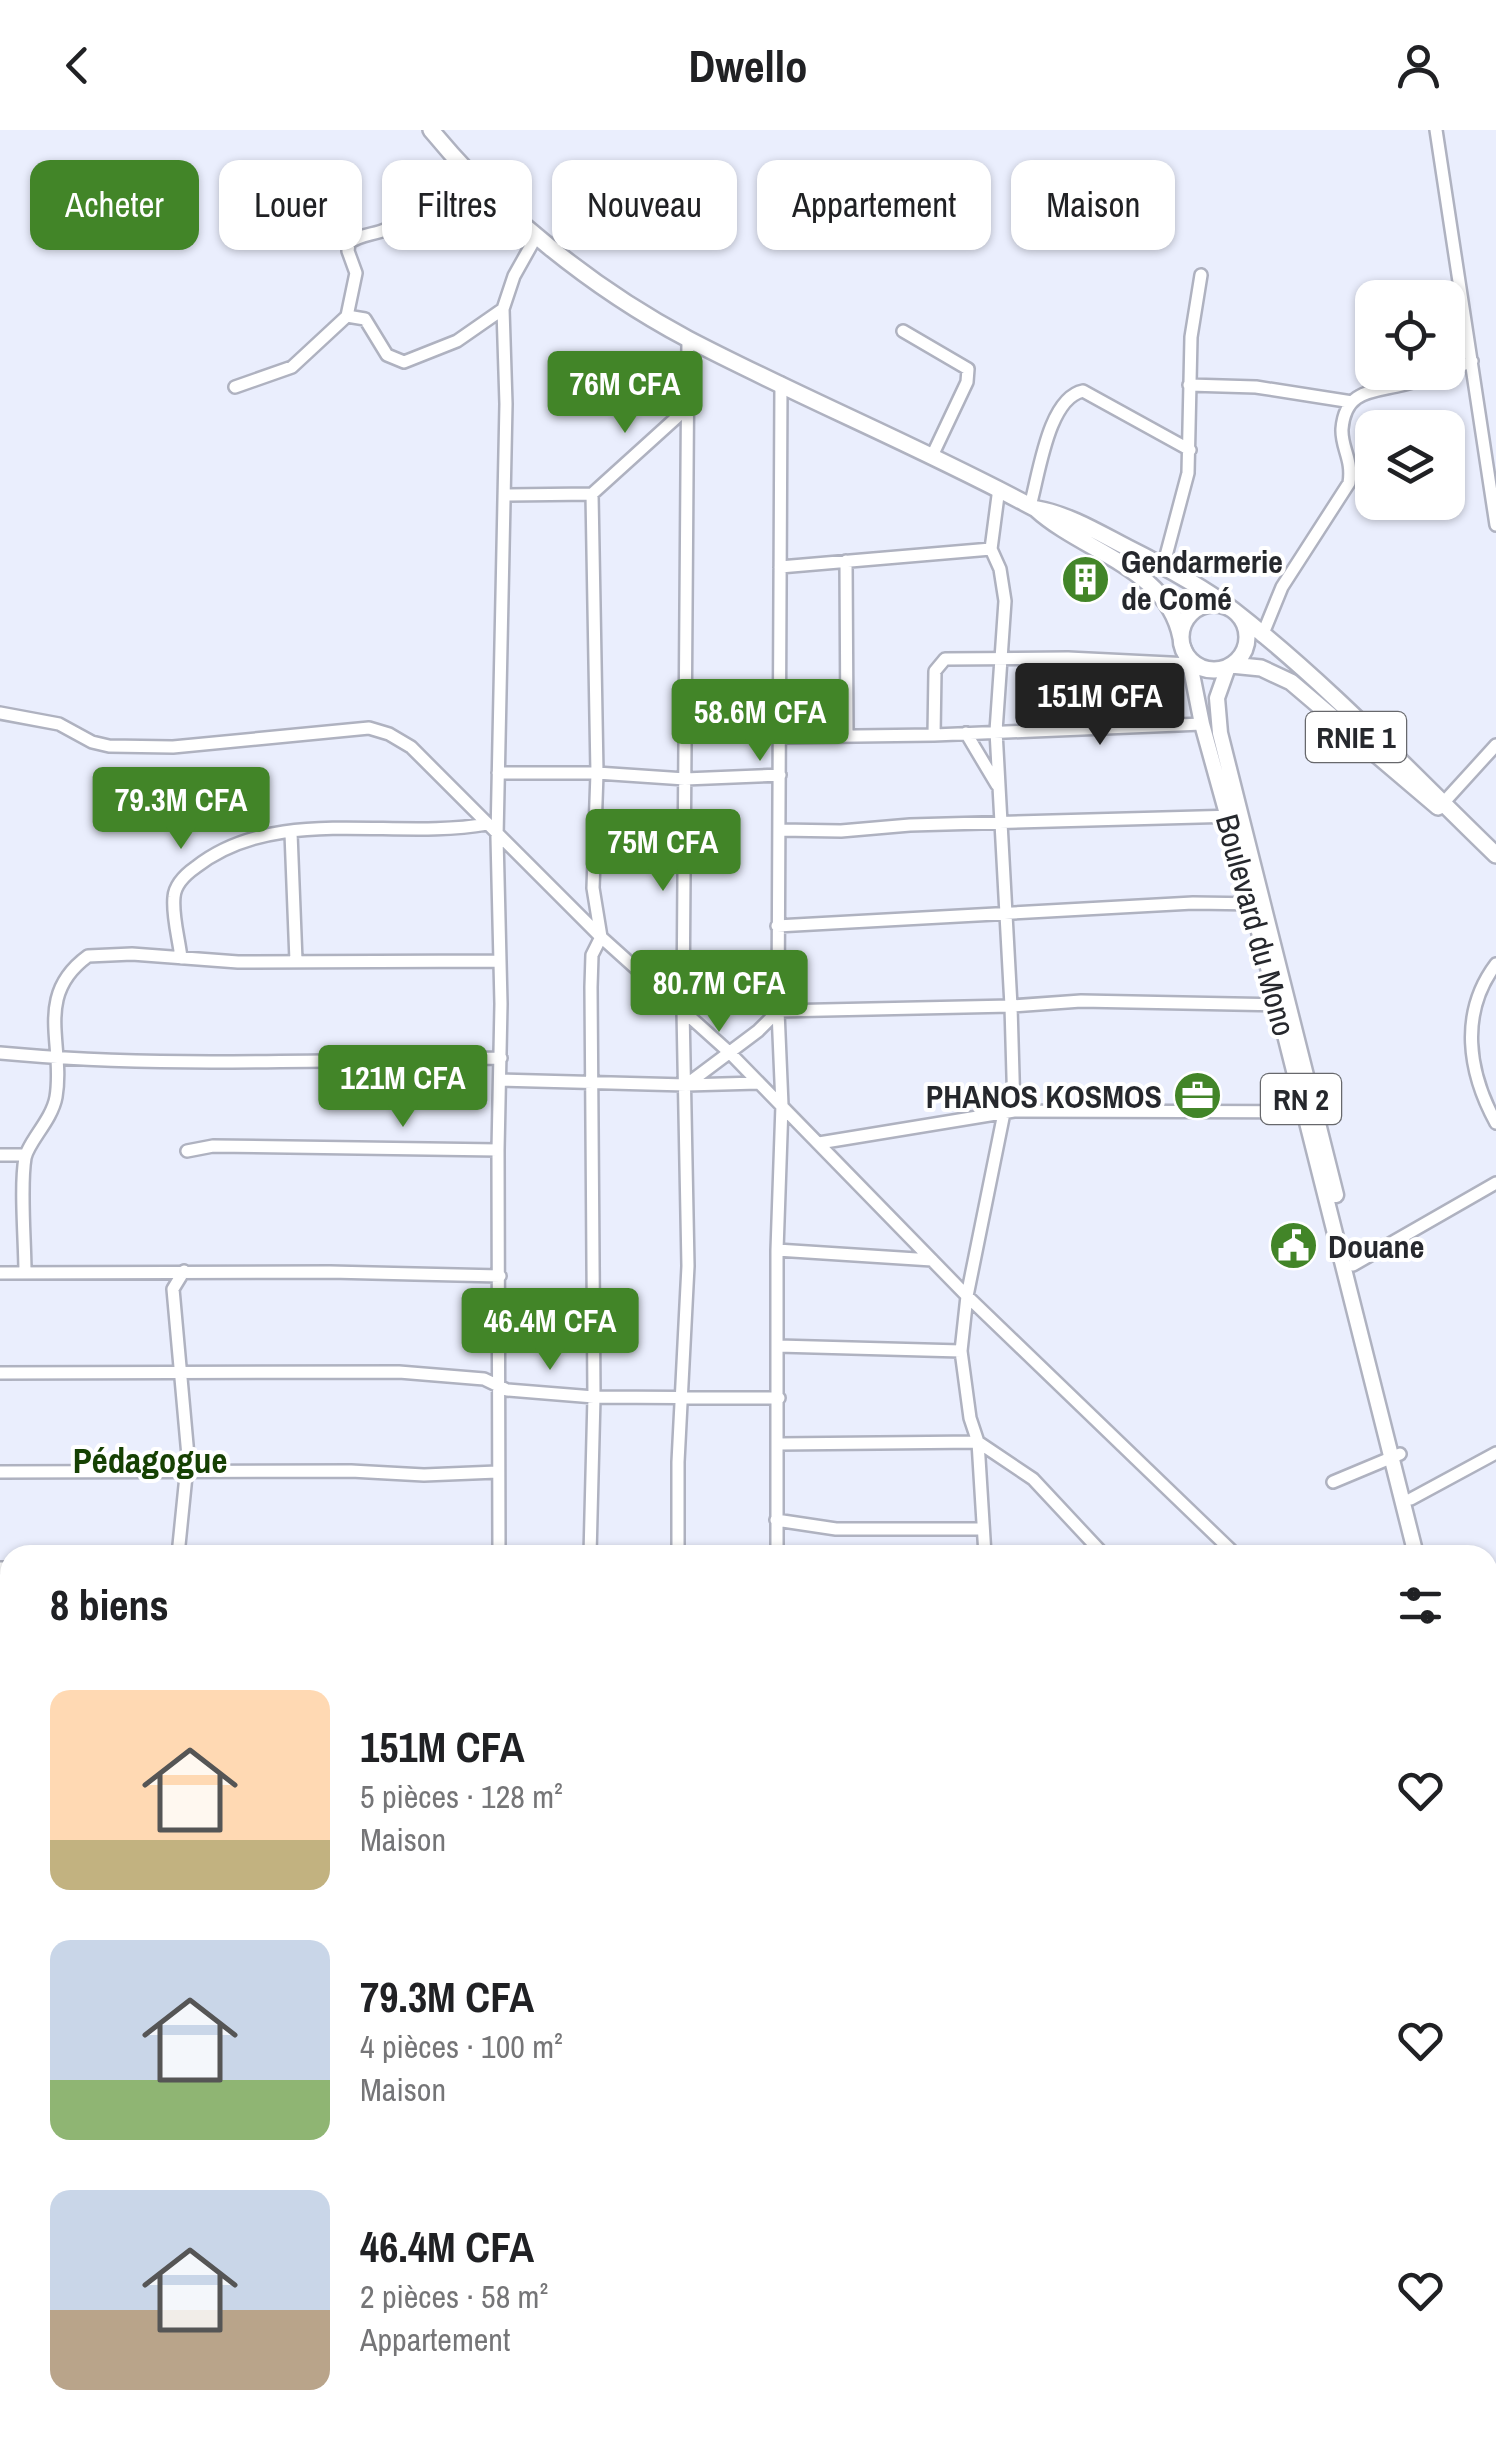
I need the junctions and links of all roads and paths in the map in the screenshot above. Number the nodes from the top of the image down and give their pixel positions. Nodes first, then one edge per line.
1 (430, 130) edge
2 (1436, 130) edge
3 (457, 160) edge
4 (532, 230) edge
5 (382, 231) edge
6 (537, 235) junction
7 (1202, 275) dead end
8 (503, 309) junction
9 (347, 316) junction
10 (903, 331) dead end
11 (688, 339) junction
12 (1472, 360) junction
13 (1465, 363) edge
14 (781, 383) junction
15 (1189, 385) junction
16 (235, 387) dead end
17 (1373, 390) edge
18 (1352, 402) junction
19 (687, 408) junction
20 (1190, 450) junction
21 (932, 456) junction
22 (998, 488) junction
23 (592, 494) junction
24 (504, 495) junction
25 (1033, 507) junction
26 (1496, 525) edge
27 (992, 549) junction
28 (846, 561) junction
29 (780, 567) junction
30 (1163, 567) junction
31 (1234, 611) junction
32 (1262, 636) junction
33 (1182, 641) junction
34 (1001, 657) junction
35 (1190, 664) junction
36 (1230, 666) junction
37 (0, 713) edge
38 (1202, 724) junction
39 (996, 732) junction
40 (966, 734) junction
41 (847, 736) junction
42 (934, 736) junction
43 (780, 737) junction
44 (1496, 744) edge
45 (498, 773) junction
46 (597, 773) junction
47 (780, 776) junction
48 (685, 779) junction
49 (998, 787) junction
50 (1445, 801) junction
51 (1234, 816) junction
52 (487, 824) junction
53 (1002, 824) junction
54 (780, 830) junction
55 (1471, 831) junction
56 (291, 833) junction
57 (497, 837) junction
58 (1496, 855) edge
59 (1258, 904) junction
60 (1007, 914) junction
61 (777, 926) junction
62 (600, 937) junction
63 (182, 958) junction
64 (500, 960) junction
65 (296, 962) junction
66 (1496, 964) edge
67 (1283, 1005) junction
68 (1011, 1006) junction
69 (683, 1010) junction
70 (778, 1011) junction
71 (0, 1053) edge
72 (730, 1053) junction
73 (55, 1058) junction
74 (501, 1058) junction
75 (501, 1080) junction
76 (594, 1083) junction
77 (758, 1083) junction
78 (686, 1086) junction
79 (782, 1106) junction
80 (1009, 1112) junction
81 (1310, 1112) junction
82 (1496, 1123) edge
83 (818, 1143) junction
84 (498, 1150) junction
85 (188, 1152) dead end
86 (25, 1154) junction
87 (0, 1155) edge
88 (1496, 1183) edge
89 (777, 1250) junction
90 (932, 1260) junction
91 (1353, 1265) junction
92 (184, 1271) junction
93 (25, 1273) junction
94 (0, 1274) edge
95 (159, 1275) junction
96 (500, 1276) junction
97 (173, 1289) junction
98 (967, 1296) junction
99 (778, 1346) junction
100 (960, 1352) junction
101 (0, 1374) edge
102 (181, 1375) junction
103 (498, 1387) junction
104 (594, 1398) junction
105 (779, 1398) junction
106 (682, 1399) junction
107 (978, 1442) junction
108 (779, 1444) junction
109 (1496, 1453) edge
110 (1395, 1455) junction
111 (188, 1470) junction
112 (0, 1472) edge
113 (498, 1472) junction
114 (1333, 1482) dead end
115 (1411, 1499) junction
116 (776, 1520) junction
117 (982, 1529) junction
118 (179, 1545) edge
119 (500, 1545) edge
120 (590, 1545) edge
121 (678, 1545) edge
122 (777, 1545) edge
123 (984, 1545) edge
124 (1095, 1545) edge
125 (1226, 1545) edge
126 (1414, 1545) edge
127 (1422, 1545) edge

1 - 3 highway, RNIE 1
2 - 12 street
4 - 6 highway, RNIE 1
5 - 9 street
6 - 8 street
6 - 11 highway, RNIE 1
7 - 15 street
8 - 9 street
8 - 24 street
9 - 16 street
10 - 21 street
11 - 14 highway, RNIE 1
11 - 19 street
12 - 13 street
12 - 26 street
14 - 21 highway, RNIE 1
14 - 29 street
15 - 18 street
15 - 20 street
17 - 18 street
18 - 32 street
19 - 23 street
19 - 48 street
20 - 25 street
20 - 30 street
21 - 22 highway, RNIE 1
22 - 25 highway, RNIE 1
22 - 27 street
23 - 24 street
23 - 46 street
24 - 45 street
25 - 30 highway, RNIE 1
25 - 33 highway, RNIE 1
27 - 28 street
27 - 34 street
28 - 29 street
28 - 41 street
29 - 43 street
30 - 31 highway, RNIE 1
31 - 32 highway, RNIE 1
31 - 33 highway
31 - 36 highway
32 - 50 highway, RNIE 1
33 - 35 main road, Boulevard du Mono / RN 2
33 - 36 highway
34 - 35 street
34 - 39 street
34 - 42 street
35 - 38 main road, Boulevard du Mono / RN 2
36 - 51 main road, Boulevard du Mono / RN 2
36 - 55 highway, RNIE 1
37 - 52 street
38 - 39 street
38 - 51 main road, Boulevard du Mono / RN 2
39 - 40 street
39 - 49 street
40 - 42 street
40 - 49 street
41 - 42 street
41 - 43 street
43 - 47 street
44 - 50 street
45 - 46 street
45 - 57 street
46 - 48 street
46 - 62 street
47 - 48 street
47 - 54 street
48 - 69 street
49 - 53 street
50 - 55 highway, RNIE 1
51 - 53 street
51 - 59 main road, Boulevard du Mono / RN 2
52 - 56 street
52 - 57 street
53 - 54 street
53 - 60 street
54 - 61 street
55 - 58 highway, RNIE 1
56 - 63 street
56 - 65 street
57 - 62 street
57 - 64 street
59 - 60 street
59 - 67 main road, Boulevard du Mono / RN 2
60 - 61 street
60 - 68 street
61 - 70 street
62 - 69 street
62 - 76 street
63 - 65 street
63 - 73 street
64 - 65 street
64 - 74 street
66 - 82 street
67 - 68 street
67 - 81 main road, Boulevard du Mono / RN 2
68 - 70 street
68 - 80 street
69 - 72 street
69 - 78 street
70 - 72 street
70 - 79 street
71 - 73 street
72 - 77 street
72 - 78 street
73 - 74 street
73 - 86 street
74 - 75 street
75 - 76 street
75 - 84 street
76 - 78 street
76 - 104 street
77 - 78 street
77 - 79 street
78 - 106 street
79 - 83 street
79 - 89 street
80 - 81 street
80 - 83 street
80 - 98 street
81 - 91 main road, Boulevard du Mono / RN 2
81 - 110 main road, Boulevard du Mono / RN 2
83 - 90 street
84 - 85 street
84 - 96 street
86 - 87 street
86 - 93 street
88 - 91 street
89 - 90 street
89 - 99 street
90 - 98 street
91 - 110 main road, Boulevard du Mono / RN 2
92 - 95 street
92 - 96 street
92 - 97 street
93 - 94 street
93 - 95 street
95 - 97 street
96 - 103 street
97 - 102 street
98 - 100 street
98 - 125 street
99 - 100 street
99 - 105 street
100 - 107 street
101 - 102 street
102 - 103 street
102 - 111 street
103 - 104 street
103 - 113 street
104 - 106 street
104 - 120 street
105 - 106 street
105 - 108 street
106 - 121 street
107 - 108 street
107 - 117 street
107 - 124 street
108 - 116 street
109 - 115 street
110 - 114 street
110 - 115 main road, Boulevard du Mono / RN 2
110 - 126 main road, Boulevard du Mono / RN 2
111 - 112 street
111 - 113 street
111 - 118 street
113 - 119 street
115 - 127 main road, Boulevard du Mono / RN 2
116 - 117 street
116 - 122 street
117 - 123 street

